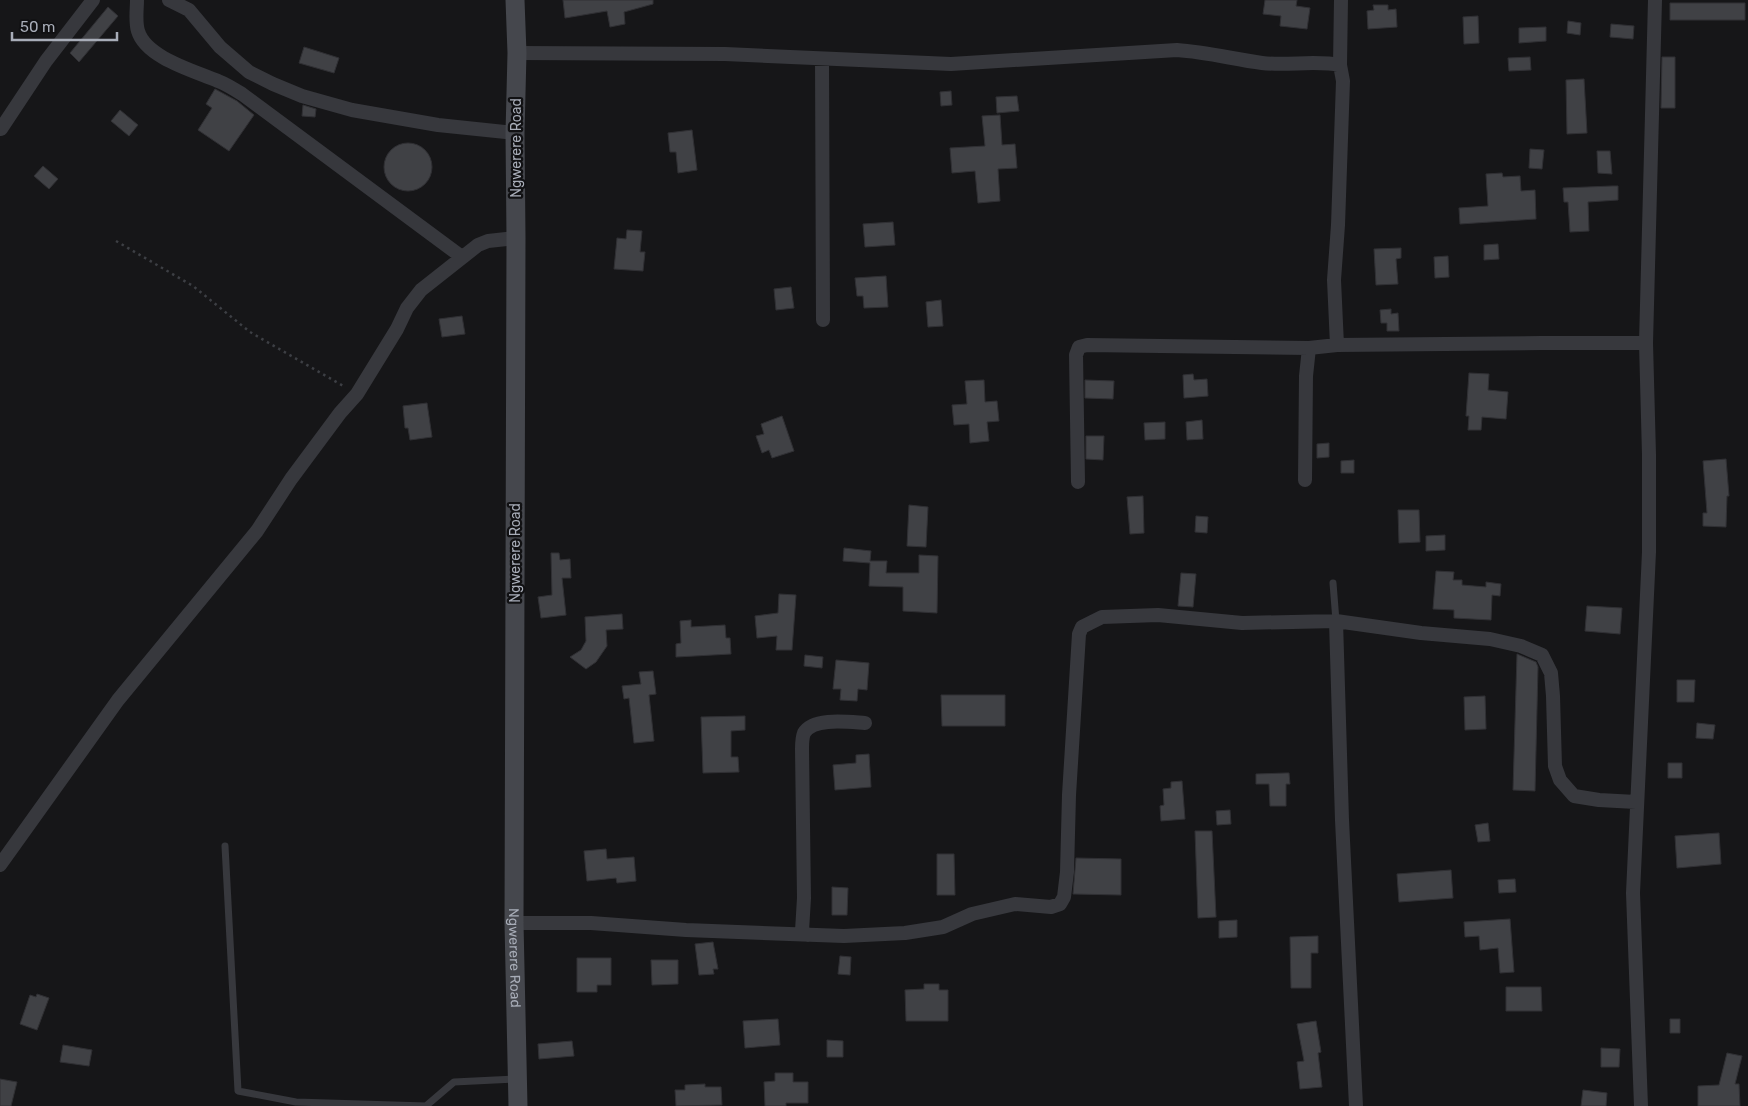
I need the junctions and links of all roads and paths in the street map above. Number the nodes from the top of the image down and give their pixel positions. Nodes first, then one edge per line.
1 (93, 0) edge
2 (137, 0) edge
3 (169, 0) edge
4 (515, 0) edge
5 (1341, 0) edge
6 (1655, 0) edge
7 (517, 54) junction
8 (822, 59) junction
9 (1340, 65) junction
10 (1, 129) dead end
11 (515, 133) junction
12 (516, 238) junction
13 (116, 241) dead end
14 (462, 257) junction
15 (824, 320) dead end
16 (1646, 344) junction
17 (1337, 345) junction
18 (1309, 348) junction
19 (358, 394) junction
20 (1306, 480) dead end
21 (1078, 482) dead end
22 (1333, 583) dead end
23 (1336, 621) junction
24 (864, 723) dead end
25 (1636, 802) junction
26 (225, 846) dead end
27 (0, 865) edge
28 (514, 923) junction
29 (808, 935) junction
30 (517, 1079) junction
31 (518, 1106) edge
32 (1356, 1106) edge
33 (1641, 1106) edge

1 - 10 street
2 - 14 street
3 - 11 street
4 - 7 main road, Ngwerere Road
5 - 9 street
6 - 16 street
7 - 8 street
7 - 11 main road, Ngwerere Road
8 - 9 street
8 - 15 street
9 - 17 street
11 - 12 main road, Ngwerere Road
12 - 14 street
12 - 28 main road, Ngwerere Road
13 - 19 path
14 - 19 street
16 - 17 street
16 - 25 street
17 - 18 street
18 - 20 street
18 - 21 street
19 - 27 street
22 - 23 lane
23 - 25 street
23 - 29 street
23 - 32 street
24 - 29 street
25 - 33 street
26 - 30 lane
28 - 29 street
28 - 30 main road, Ngwerere Road
30 - 31 main road, Ngwerere Road

